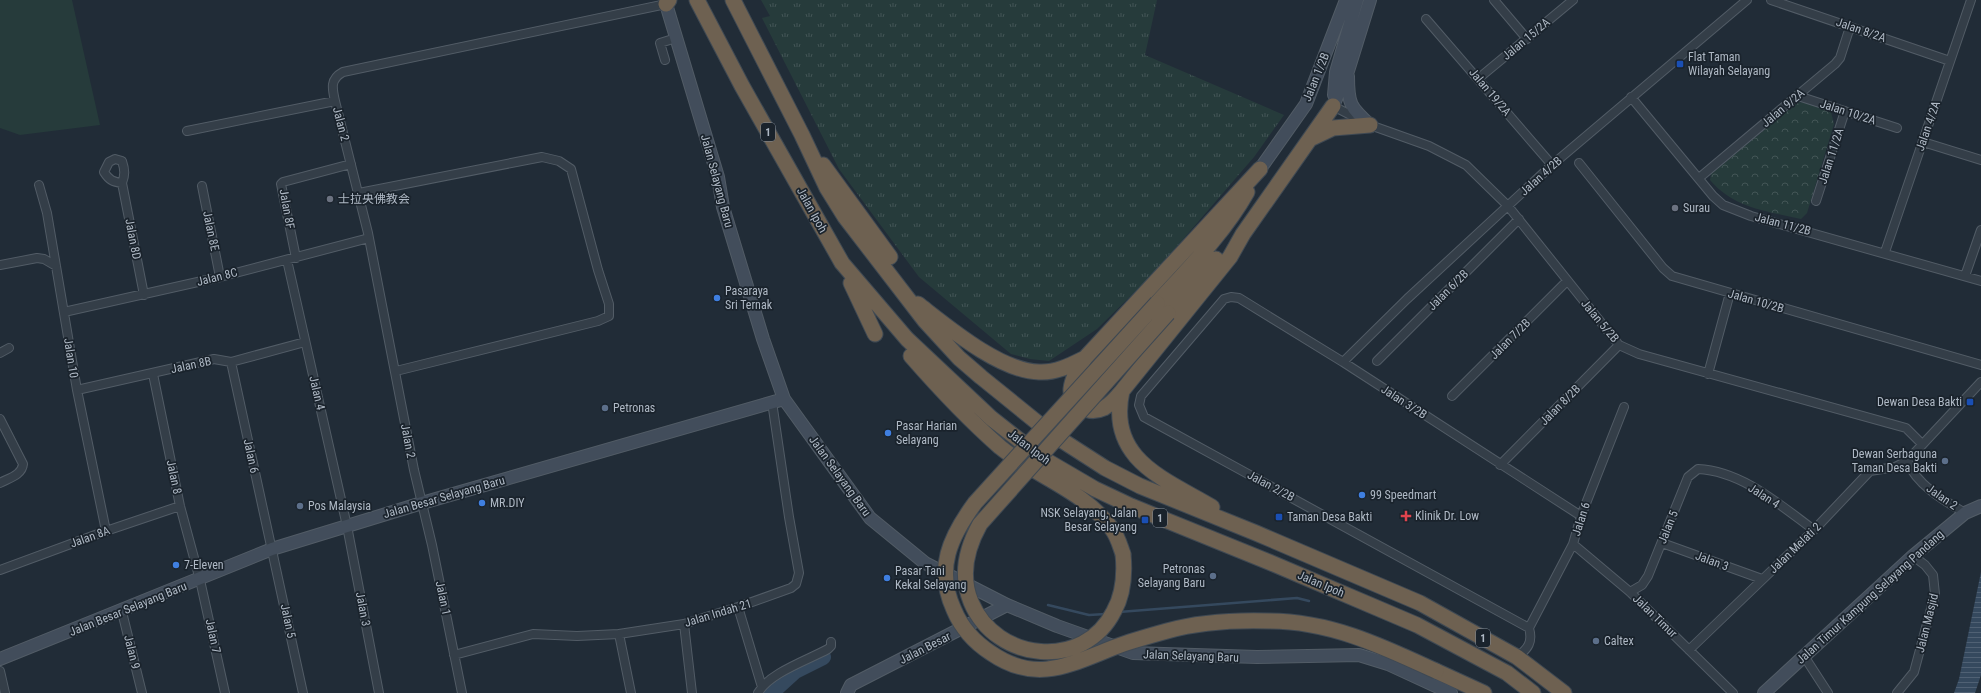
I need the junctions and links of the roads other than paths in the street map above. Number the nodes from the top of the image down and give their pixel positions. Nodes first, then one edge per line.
1 (697, 0) edge
2 (733, 0) edge
3 (1346, 0) edge
4 (1357, 0) edge
5 (1370, 0) edge
6 (1494, 0) edge
7 (1573, 0) edge
8 (1746, 0) edge
9 (1971, 0) edge
10 (667, 1) edge
11 (1777, 1) edge
12 (1426, 19) dead end
13 (1850, 27) junction
14 (676, 38) junction
15 (1527, 39) junction
16 (665, 60) dead end
17 (1950, 61) junction
18 (1348, 71) junction
19 (1479, 78) junction
20 (1798, 96) junction
21 (1631, 97) junction
22 (335, 101) junction
23 (1332, 106) junction
24 (1845, 111) junction
25 (1370, 125) junction
26 (1897, 128) dead end
27 (187, 131) dead end
28 (802, 135) junction
29 (1312, 138) junction
30 (1923, 142) junction
31 (1981, 160) edge
32 (1579, 163) dead end
33 (351, 164) junction
34 (1552, 165) junction
35 (1260, 169) junction
36 (1699, 178) junction
37 (122, 183) dead end
38 (39, 185) dead end
39 (202, 186) dead end
40 (359, 193) junction
41 (1816, 201) dead end
42 (1508, 206) junction
43 (1519, 220) junction
44 (1981, 230) edge
45 (1243, 234) junction
46 (369, 238) junction
47 (1885, 252) junction
48 (890, 257) dead end
49 (296, 258) junction
50 (287, 260) junction
51 (842, 262) junction
52 (0, 265) edge
53 (56, 266) junction
54 (1965, 276) junction
55 (220, 277) junction
56 (1567, 281) junction
57 (1981, 281) edge
58 (866, 292) junction
59 (1730, 293) junction
60 (144, 295) junction
61 (907, 296) junction
62 (1224, 299) joint
63 (64, 312) junction
64 (876, 334) dead end
65 (305, 342) junction
66 (1619, 345) junction
67 (9, 348) dead end
68 (0, 353) edge
69 (1085, 358) junction
70 (1377, 361) dead end
71 (231, 362) junction
72 (1343, 362) junction
73 (1981, 365) edge
74 (396, 371) junction
75 (153, 374) junction
76 (1708, 374) junction
77 (1981, 382) edge
78 (77, 390) junction
79 (1122, 391) junction
80 (1452, 396) dead end
81 (784, 399) junction
82 (772, 402) junction
83 (1624, 407) dead end
84 (0, 419) edge
85 (1922, 444) junction
86 (1906, 461) junction
87 (1500, 465) junction
88 (1710, 470) joint
89 (0, 483) edge
90 (422, 503) junction
91 (180, 506) junction
92 (1981, 506) edge
93 (1965, 513) junction
94 (1581, 516) junction
95 (347, 526) junction
96 (1814, 530) junction
97 (106, 531) junction
98 (1256, 533) junction
99 (1662, 542) junction
100 (1573, 544) junction
101 (272, 549) junction
102 (1913, 556) junction
103 (0, 570) edge
104 (1762, 579) junction
105 (200, 580) junction
106 (1630, 592) junction
107 (1007, 605) junction
108 (738, 608) junction
109 (122, 612) junction
110 (684, 624) junction
111 (1529, 628) junction
112 (619, 634) junction
113 (831, 642) dead end
114 (1689, 650) junction
115 (454, 655) junction
116 (1804, 656) junction
117 (1517, 658) junction
118 (0, 659) edge
119 (0, 671) edge
120 (760, 690) edge
121 (5, 693) edge
122 (142, 693) edge
123 (225, 693) edge
124 (303, 693) edge
125 (379, 693) edge
126 (462, 693) edge
127 (631, 693) edge
128 (692, 693) edge
129 (847, 693) edge
130 (1451, 693) edge
131 (1484, 693) edge
132 (1533, 693) edge
133 (1564, 693) edge
134 (1733, 693) edge
135 (1764, 693) edge
136 (1828, 693) edge
137 (1897, 693) edge

1 - 51 highway, Jalan Ipoh / 1
2 - 28 highway, Jalan Ipoh / 1
3 - 35 street, Jalan 1/2B
4 - 23 street
5 - 18 street
6 - 15 street
7 - 15 street, Jalan 15/2A
8 - 21 street, Jalan 4/2B
9 - 17 street, Jalan 4/2A
10 - 14 street, Jalan Selayang Baru
10 - 22 street, Jalan 2
11 - 13 street, Jalan 8/2A
12 - 19 street, Jalan 19/2A
13 - 17 street, Jalan 8/2A
13 - 20 street, Jalan 9/2A
14 - 16 street
14 - 81 street, Jalan Selayang Baru
15 - 19 street, Jalan 15/2A
17 - 30 street, Jalan 4/2A
18 - 23 street
18 - 25 street
19 - 34 street, Jalan 19/2A
20 - 24 street, Jalan 10/2A
20 - 36 street, Jalan 9/2A
21 - 34 street, Jalan 4/2B
21 - 36 street, Jalan 11/2B
22 - 27 street
22 - 33 street, Jalan 2
23 - 25 street, Jalan 5/2B
23 - 29 highway
24 - 26 street, Jalan 10/2A
24 - 41 street, Jalan 11/2A
25 - 29 highway
25 - 42 street, Jalan 5/2B
28 - 48 highway
28 - 61 highway, Jalan Ipoh / 1
29 - 45 highway
30 - 31 street
30 - 47 street, Jalan 4/2A
32 - 59 street, Jalan 10/2B
33 - 40 street, Jalan 2
33 - 49 street, Jalan 8F
34 - 42 street, Jalan 4/2B
35 - 69 highway
35 - 131 highway, bridge
36 - 47 street, Jalan 11/2B
37 - 60 street, Jalan 8D
38 - 53 street, Jalan 10
39 - 55 street, Jalan 8E
40 - 46 street, Jalan 2
40 - 74 street
42 - 43 street, Jalan 5/2B
42 - 72 street, Jalan 4/2B
43 - 56 street, Jalan 5/2B
43 - 70 street, Jalan 6/2B
44 - 54 street
45 - 58 highway, bridge
45 - 79 highway
46 - 49 street, Jalan 8C
46 - 74 street, Jalan 2
47 - 54 street, Jalan 11/2B
49 - 50 street, Jalan 8C
50 - 55 street, Jalan 8C
50 - 65 street, Jalan 4
51 - 58 highway, Jalan Ipoh / 1
51 - 64 highway
52 - 53 street
53 - 63 street, Jalan 10
54 - 57 street, Jalan 11/2B
55 - 60 street, Jalan 8C
56 - 66 street, Jalan 5/2B
56 - 80 street, Jalan 7/2B
58 - 132 highway, Jalan Ipoh / 1
59 - 73 street, Jalan 10/2B
59 - 76 street
60 - 63 street, Jalan 8C
61 - 69 highway
61 - 98 highway, Jalan Ipoh / 1
62 - 72 street, Jalan 3/2B
62 - 111 street, Jalan 2/2B
63 - 78 street, Jalan 10
65 - 71 street, Jalan 8B
65 - 95 street, Jalan 4
66 - 76 street, Jalan 5/2B
66 - 87 street, Jalan 8/2B
67 - 68 street
69 - 79 highway
71 - 75 street, Jalan 8B
71 - 101 street, Jalan 6
72 - 87 street, Jalan 3/2B
74 - 90 street, Jalan 2
75 - 78 street, Jalan 8B
75 - 91 street, Jalan 8
76 - 85 street, Jalan 5/2B
77 - 85 street
78 - 97 street, Jalan 10
79 - 98 highway
81 - 82 street, Jalan Besar Selayang Baru
81 - 107 street, Jalan Selayang Baru
82 - 90 street, Jalan Besar Selayang Baru
82 - 108 street, Jalan Indah 21
83 - 94 street, Jalan 6
84 - 89 street
85 - 86 street
86 - 93 street, Jalan 2
86 - 96 street, Jalan Melati 2
87 - 94 street, Jalan 3/2B
88 - 96 street, Jalan 4
88 - 99 street, Jalan 5
90 - 95 street, Jalan Besar Selayang Baru
90 - 115 street, Jalan 1
91 - 97 street, Jalan 8A
91 - 105 street, Jalan 8
92 - 93 street, Jalan Timur Kampung Selayang Pandang
93 - 102 street, Jalan Timur Kampung Selayang Pandang
94 - 100 street, Jalan 6
95 - 101 street, Jalan Besar Selayang Baru
95 - 125 street, Jalan 3
96 - 104 street, Jalan Melati 2
97 - 103 street, Jalan 8A
98 - 117 highway, Jalan Ipoh / 1
99 - 104 street, Jalan 3
99 - 106 street, Jalan 5
100 - 106 street, Jalan Timur
100 - 111 street, Jalan 6
101 - 105 street, Jalan Besar Selayang Baru
101 - 124 street, Jalan 5
102 - 116 street, Jalan Timur Kampung Selayang Pandang
102 - 137 street, Jalan Masjid
104 - 114 street, Jalan Melati 2
105 - 109 street, Jalan Besar Selayang Baru
105 - 123 street, Jalan 7
106 - 114 street, Jalan Timur
107 - 129 street, Jalan Besar
107 - 130 street, Jalan Selayang Baru
108 - 110 street, Jalan Indah 21
108 - 120 street
109 - 118 street, Jalan Besar Selayang Baru
109 - 122 street, Jalan 9
110 - 112 street, Jalan Indah 21
110 - 128 street
111 - 117 street
112 - 115 street, Jalan Indah 21
112 - 127 street
113 - 120 street
114 - 134 street, Jalan Timur
115 - 126 street, Jalan 1
116 - 135 street, Jalan Timur Kampung Selayang Pandang
116 - 136 street
117 - 133 highway, Jalan Ipoh / 1
119 - 121 street

